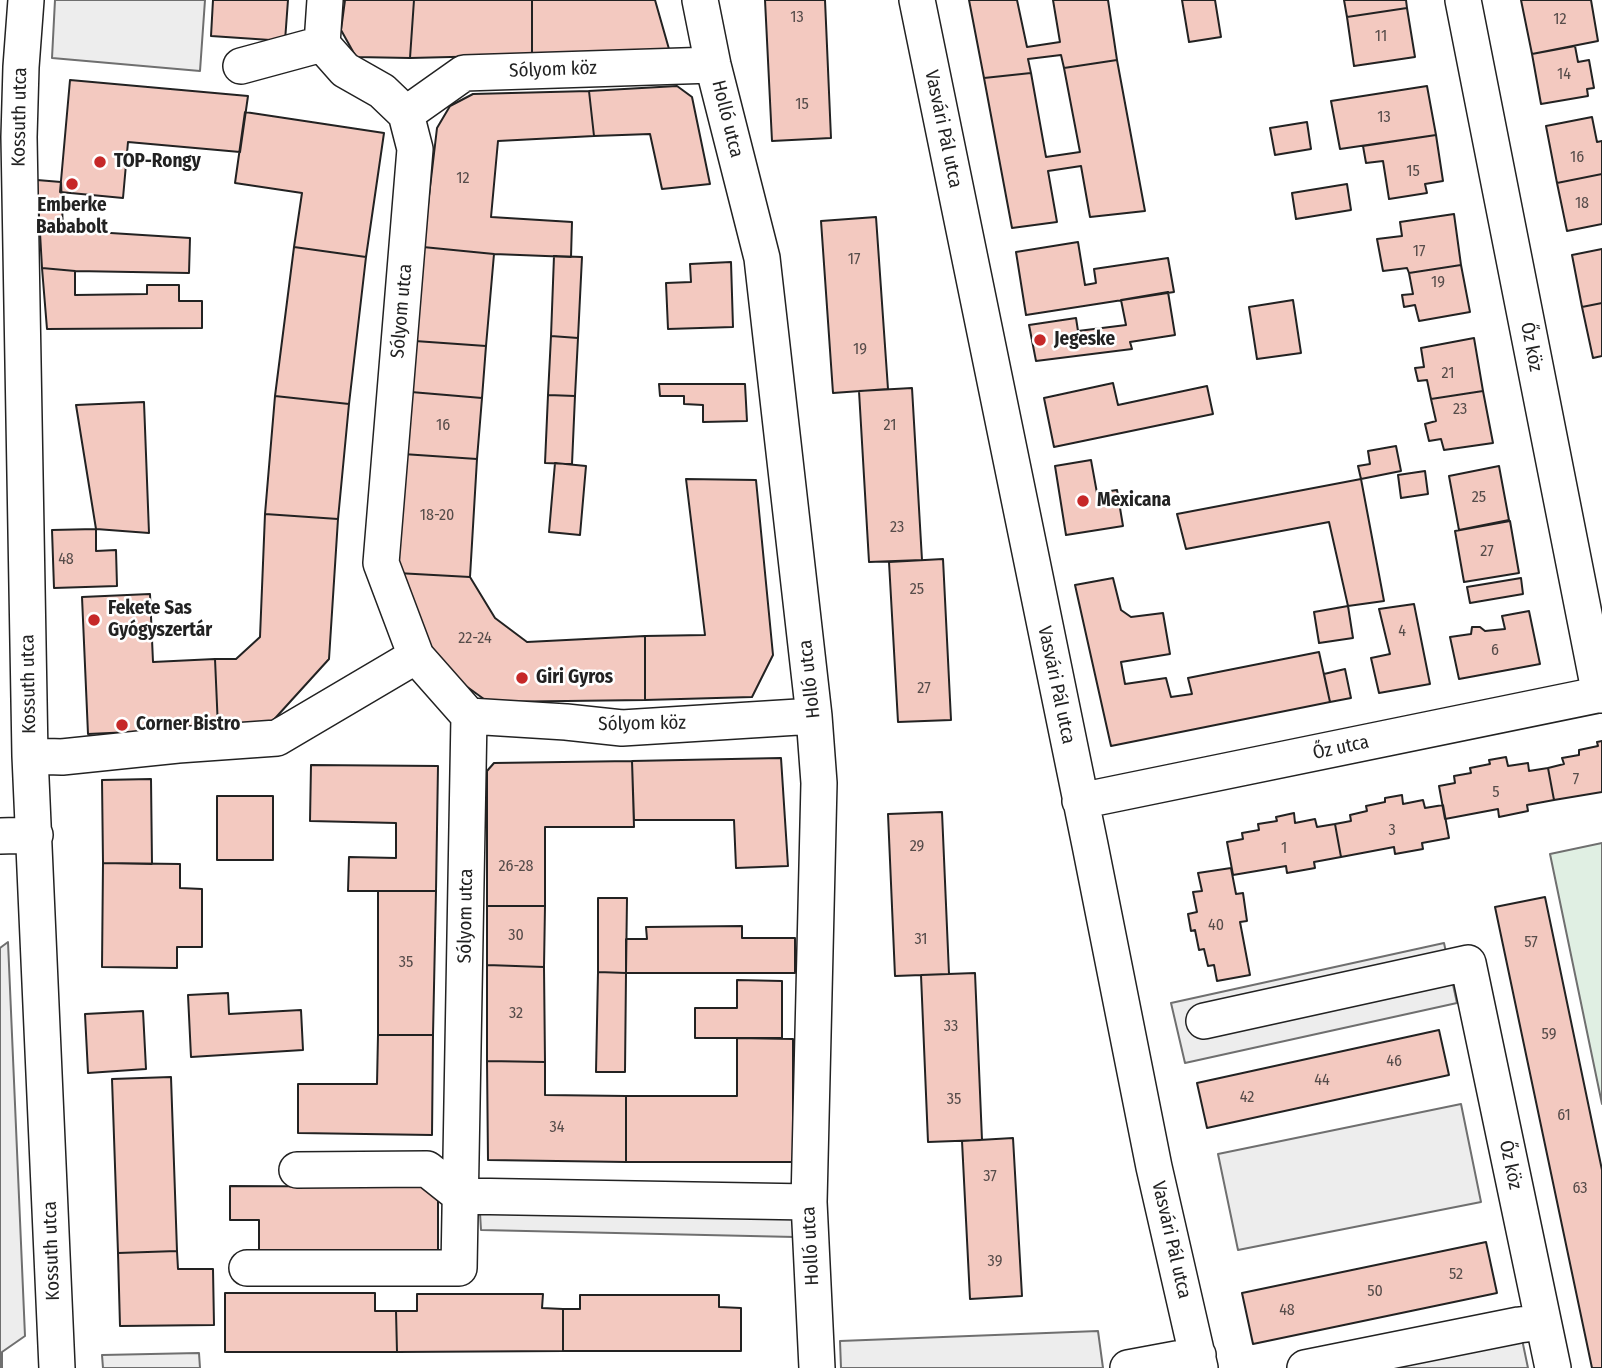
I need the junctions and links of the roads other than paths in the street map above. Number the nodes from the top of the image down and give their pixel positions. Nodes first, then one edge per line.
1 (26, 0) edge
2 (325, 0) edge
3 (700, 0) edge
4 (916, 0) edge
5 (1463, 0) edge
6 (323, 44) junction
7 (713, 65) junction
8 (241, 66) dead end
9 (406, 114) junction
10 (9, 136) edge
11 (416, 656) junction
12 (1601, 695) edge
13 (469, 716) junction
14 (814, 716) junction
15 (30, 756) junction
16 (1080, 801) junction
17 (35, 835) junction
18 (0, 836) edge
19 (1204, 1021) dead end
20 (297, 1170) dead end
21 (461, 1196) junction
22 (809, 1202) junction
23 (247, 1268) dead end
24 (1543, 1322) junction
25 (1199, 1362) edge
26 (57, 1368) edge
27 (817, 1368) edge
28 (1128, 1368) edge
29 (1305, 1368) edge
30 (1553, 1368) edge

1 - 10 street, Kossuth utca
2 - 6 street
3 - 7 street, Holló utca
4 - 16 street, Vasvári Pál utca
5 - 12 street, Őz köz
6 - 8 street
6 - 9 street
7 - 9 street, Sólyom köz
7 - 14 street, Holló utca
9 - 11 street, Sólyom utca
10 - 15 street, Kossuth utca
11 - 13 street, Sólyom utca
11 - 15 street
12 - 16 street, Őz utca
13 - 14 street, Sólyom köz
13 - 21 street, Sólyom utca
14 - 22 street, Holló utca
15 - 17 street, Kossuth utca
16 - 25 street, Vasvári Pál utca
17 - 18 street
17 - 26 street, Kossuth utca
19 - 24 street, Őz köz
20 - 21 street
21 - 22 street
21 - 23 street, Sólyom utca
22 - 27 street, Holló utca
24 - 29 street
24 - 30 street, Őz köz
25 - 28 street

